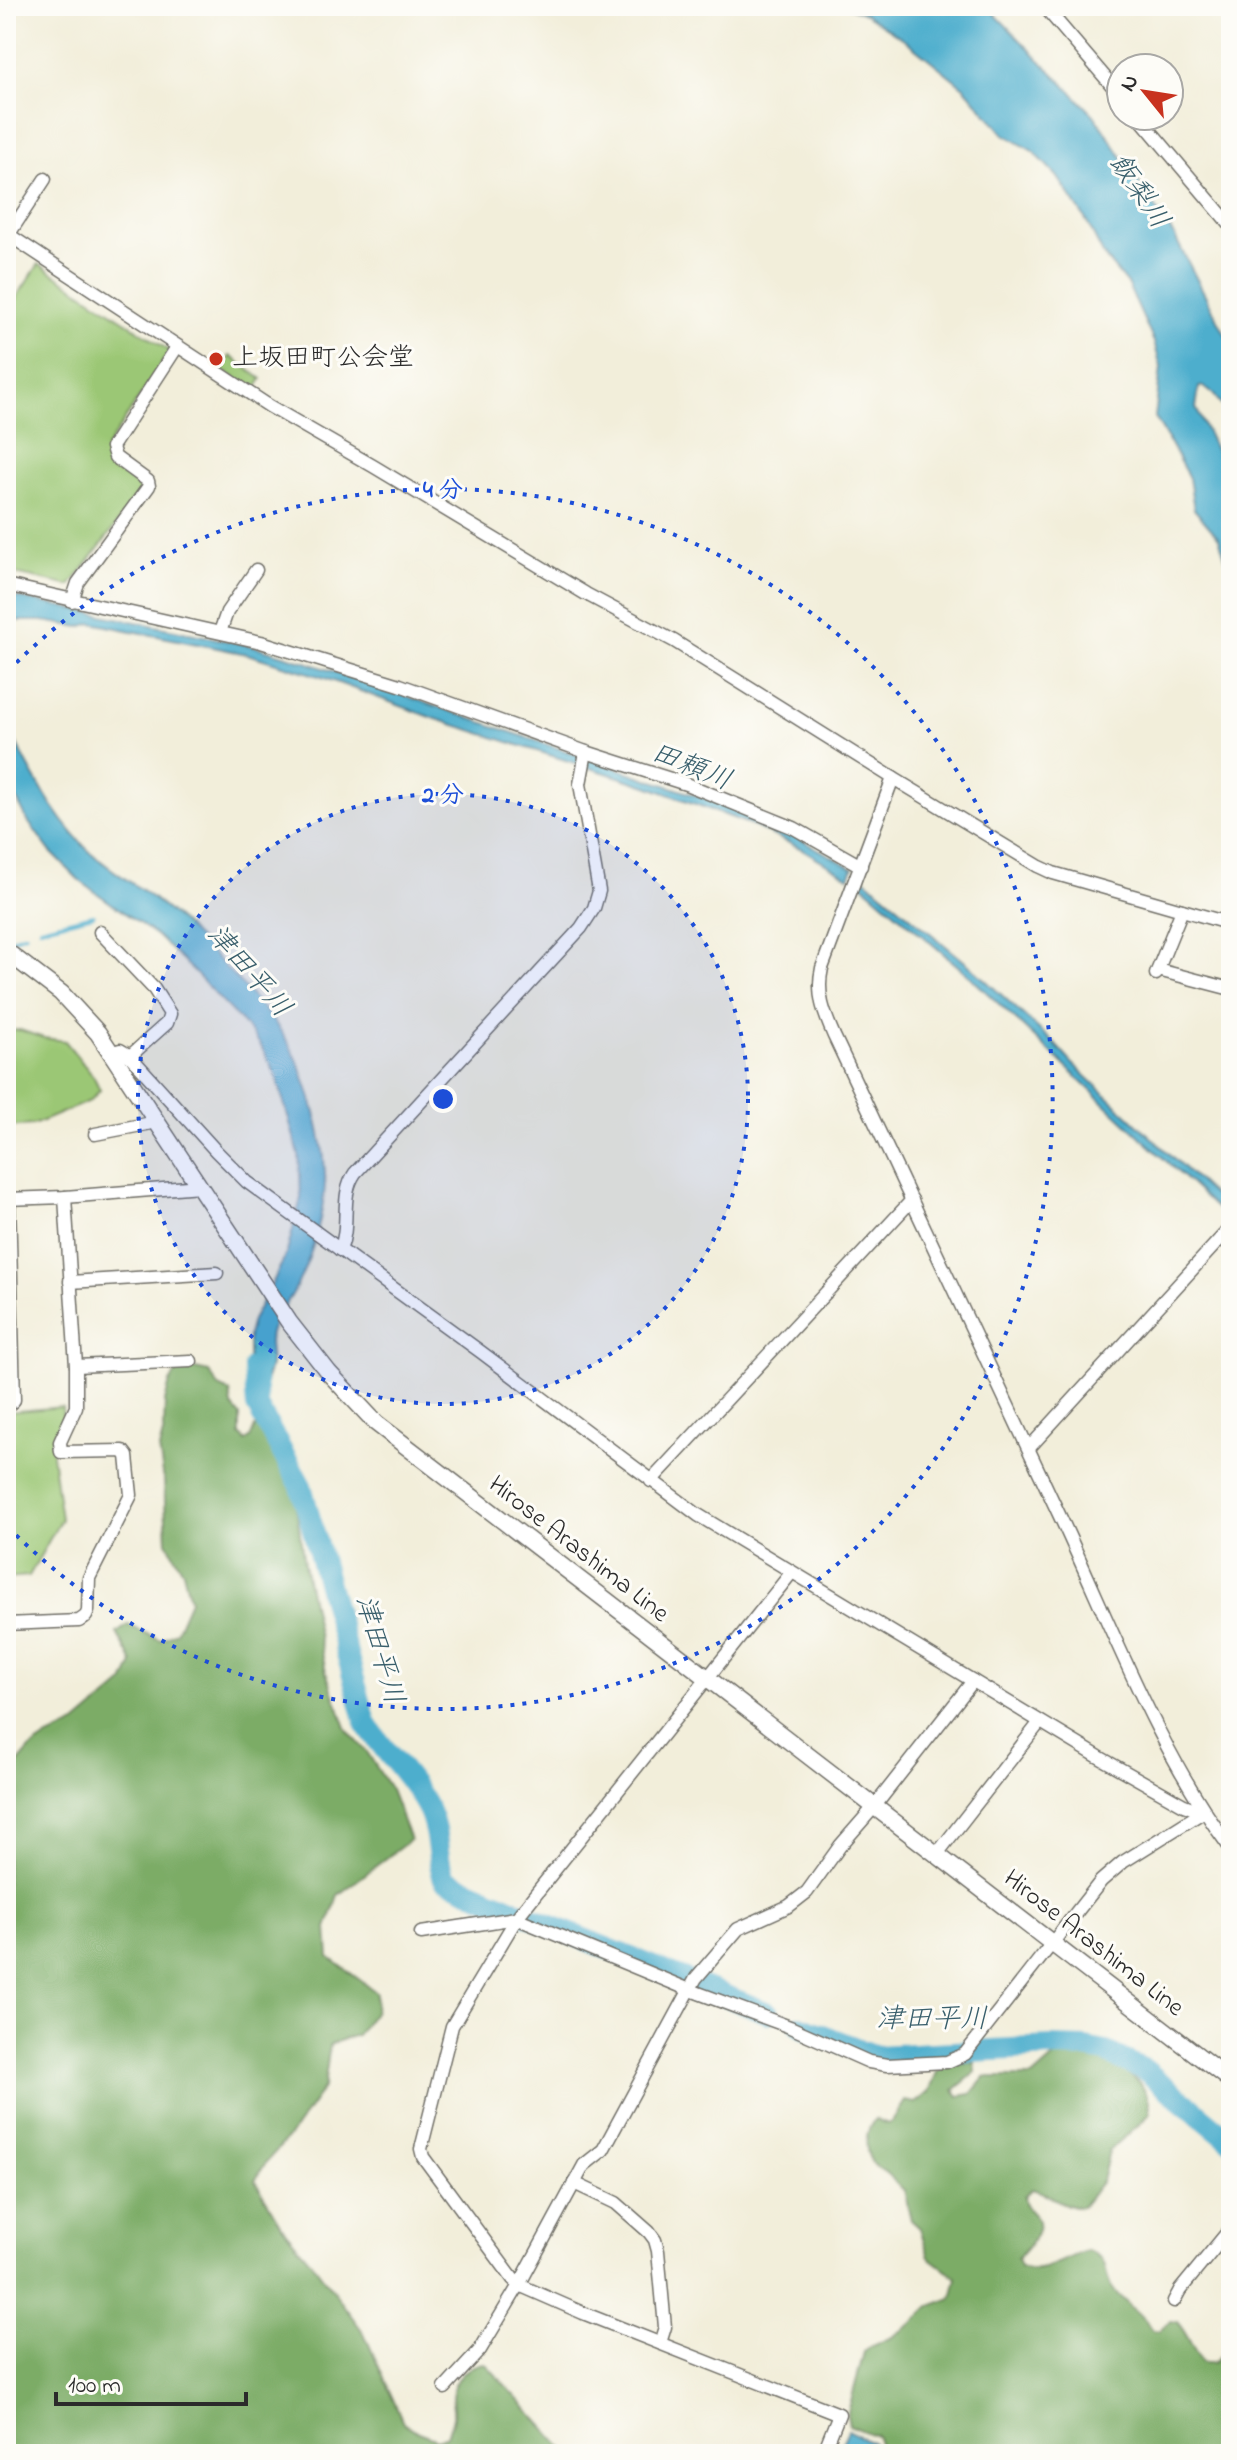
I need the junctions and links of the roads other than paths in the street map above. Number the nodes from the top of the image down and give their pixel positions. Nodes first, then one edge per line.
1 (1044, 6) edge
2 (1105, 77) edge
3 (1152, 132) edge
4 (45, 179) dead end
5 (1231, 226) edge
6 (7, 233) edge
7 (177, 347) junction
8 (256, 570) dead end
9 (6, 585) edge
10 (72, 601) junction
11 (220, 632) junction
12 (584, 759) junction
13 (893, 778) junction
14 (860, 868) junction
15 (1182, 910) junction
16 (1231, 924) edge
17 (100, 932) dead end
18 (6, 951) edge
19 (1231, 989) edge
20 (112, 1052) junction
21 (130, 1056) junction
22 (157, 1122) junction
23 (95, 1134) dead end
24 (200, 1186) junction
25 (65, 1197) junction
26 (8, 1199) edge
27 (912, 1200) junction
28 (1231, 1227) edge
29 (340, 1250) junction
30 (217, 1273) dead end
31 (70, 1282) junction
32 (191, 1361) dead end
33 (76, 1366) junction
34 (6, 1407) edge
35 (1029, 1448) junction
36 (651, 1481) junction
37 (792, 1572) junction
38 (6, 1624) edge
39 (705, 1678) junction
40 (973, 1681) junction
41 (1040, 1722) junction
42 (874, 1807) junction
43 (1203, 1812) junction
44 (1231, 1849) edge
45 (937, 1854) junction
46 (519, 1914) junction
47 (421, 1933) dead end
48 (1051, 1942) junction
49 (692, 1984) junction
50 (1231, 2081) edge
51 (574, 2183) junction
52 (1231, 2228) edge
53 (519, 2285) junction
54 (1174, 2301) dead end
55 (660, 2343) junction
56 (445, 2388) dead end
57 (823, 2454) edge

1 - 2 street
3 - 5 street
4 - 6 street
6 - 7 street
7 - 10 street
7 - 13 street
8 - 11 street
9 - 10 street
10 - 11 street
11 - 12 street
12 - 14 street
12 - 29 street
13 - 14 street
13 - 15 street
14 - 27 street
15 - 16 street
15 - 19 street
17 - 21 street
18 - 20 main road, Hirose Arashima Line
20 - 21 street
20 - 22 main road, Hirose Arashima Line
21 - 29 street
22 - 23 street
22 - 24 main road, Hirose Arashima Line
24 - 25 street
24 - 39 main road, Hirose Arashima Line
25 - 26 street
25 - 31 street
26 - 34 street
27 - 35 street
27 - 36 street
28 - 35 street
29 - 36 street
30 - 31 street
31 - 33 street
32 - 33 street
33 - 38 street
35 - 43 street
36 - 37 street
37 - 39 street
37 - 40 street
39 - 42 main road, Hirose Arashima Line
39 - 46 street
40 - 41 street
40 - 42 street
41 - 43 street
41 - 45 street
42 - 45 main road, Hirose Arashima Line
42 - 49 street
43 - 44 street
43 - 48 street
45 - 48 main road, Hirose Arashima Line
46 - 47 street
46 - 49 street
46 - 53 street
48 - 49 street
48 - 50 main road, Hirose Arashima Line
49 - 51 street
51 - 53 street
51 - 55 street
52 - 54 street
53 - 55 street
53 - 56 street
55 - 57 street

